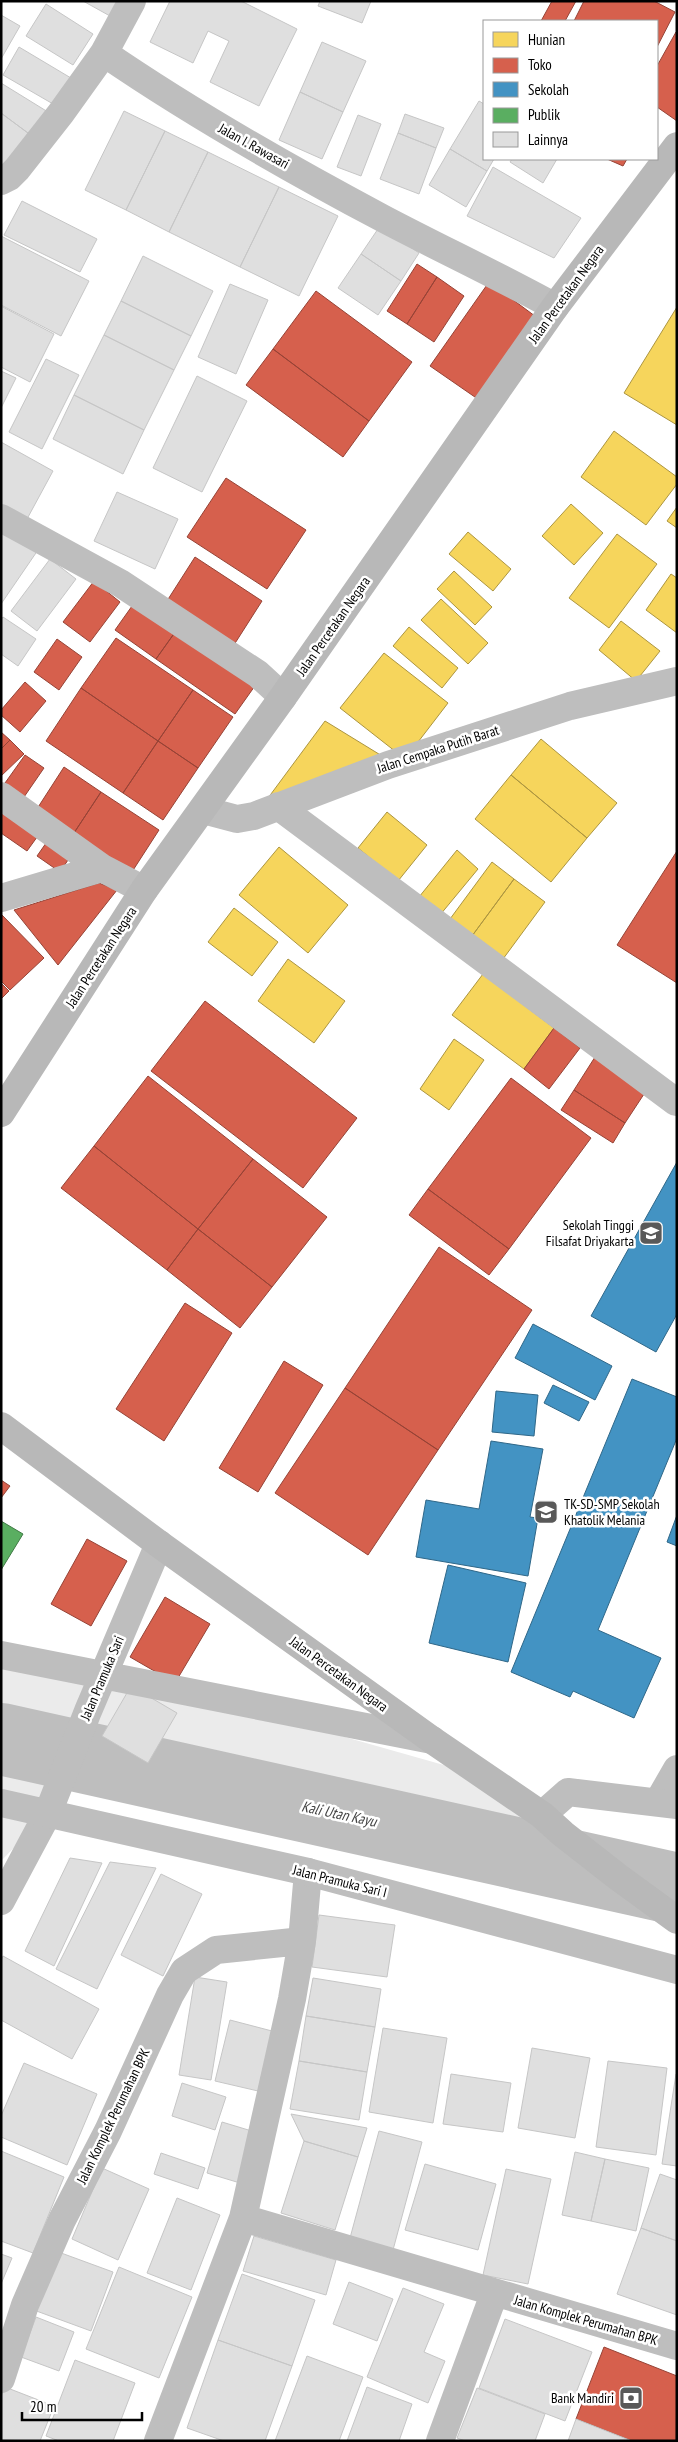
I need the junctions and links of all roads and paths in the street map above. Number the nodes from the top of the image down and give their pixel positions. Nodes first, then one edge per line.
1 (132, 1) edge
2 (104, 53) junction
3 (677, 146) edge
4 (1, 181) edge
5 (555, 307) junction
6 (1, 518) edge
7 (677, 681) edge
8 (283, 697) junction
9 (1, 796) edge
10 (278, 806) junction
11 (203, 810) junction
12 (102, 868) junction
13 (144, 890) junction
14 (1, 898) edge
15 (676, 1102) edge
16 (1, 1113) edge
17 (1, 1426) edge
18 (159, 1544) junction
19 (1, 1655) edge
20 (105, 1674) junction
21 (432, 1740) junction
22 (677, 1768) edge
23 (1, 1803) edge
24 (52, 1803) junction
25 (668, 1803) edge
26 (542, 1815) junction
27 (308, 1872) junction
28 (1, 1901) edge
29 (677, 1920) edge
30 (302, 1941) junction
31 (677, 1970) edge
32 (243, 2218) junction
33 (494, 2294) junction
34 (677, 2346) edge
35 (1, 2379) edge
36 (167, 2438) edge
37 (440, 2441) edge

1 - 2 street
2 - 4 street
2 - 5 street, Jalan I. Rawasari
3 - 5 main road, Jalan Percetakan Negara
5 - 8 main road, Jalan Percetakan Negara
6 - 8 street
7 - 10 street, Jalan Cempaka Putih Barat
8 - 11 main road, Jalan Percetakan Negara
9 - 12 street
10 - 11 street, Jalan Cempaka Putih Barat
10 - 15 street
11 - 13 main road, Jalan Percetakan Negara
12 - 13 street
12 - 14 street
13 - 16 main road, Jalan Percetakan Negara
17 - 18 main road, Jalan Percetakan Negara
18 - 20 street, Jalan Pramuka Sari
18 - 21 main road, Jalan Percetakan Negara
19 - 20 street
20 - 21 street
20 - 24 street, Jalan Pramuka Sari
21 - 26 main road, Jalan Percetakan Negara
22 - 25 street
23 - 24 street, Jalan Pramuka Sari I
24 - 27 street, Jalan Pramuka Sari I
24 - 28 street, Jalan Pramuka Sari
25 - 26 street
26 - 29 main road, Jalan Percetakan Negara
27 - 30 street
27 - 31 street, Jalan Pramuka Sari I
30 - 32 street
30 - 35 street, Jalan Komplek Perumahan BPK
32 - 33 street, Jalan Komplek Perumahan BPK
32 - 36 street
33 - 34 street, Jalan Komplek Perumahan BPK
33 - 37 street

